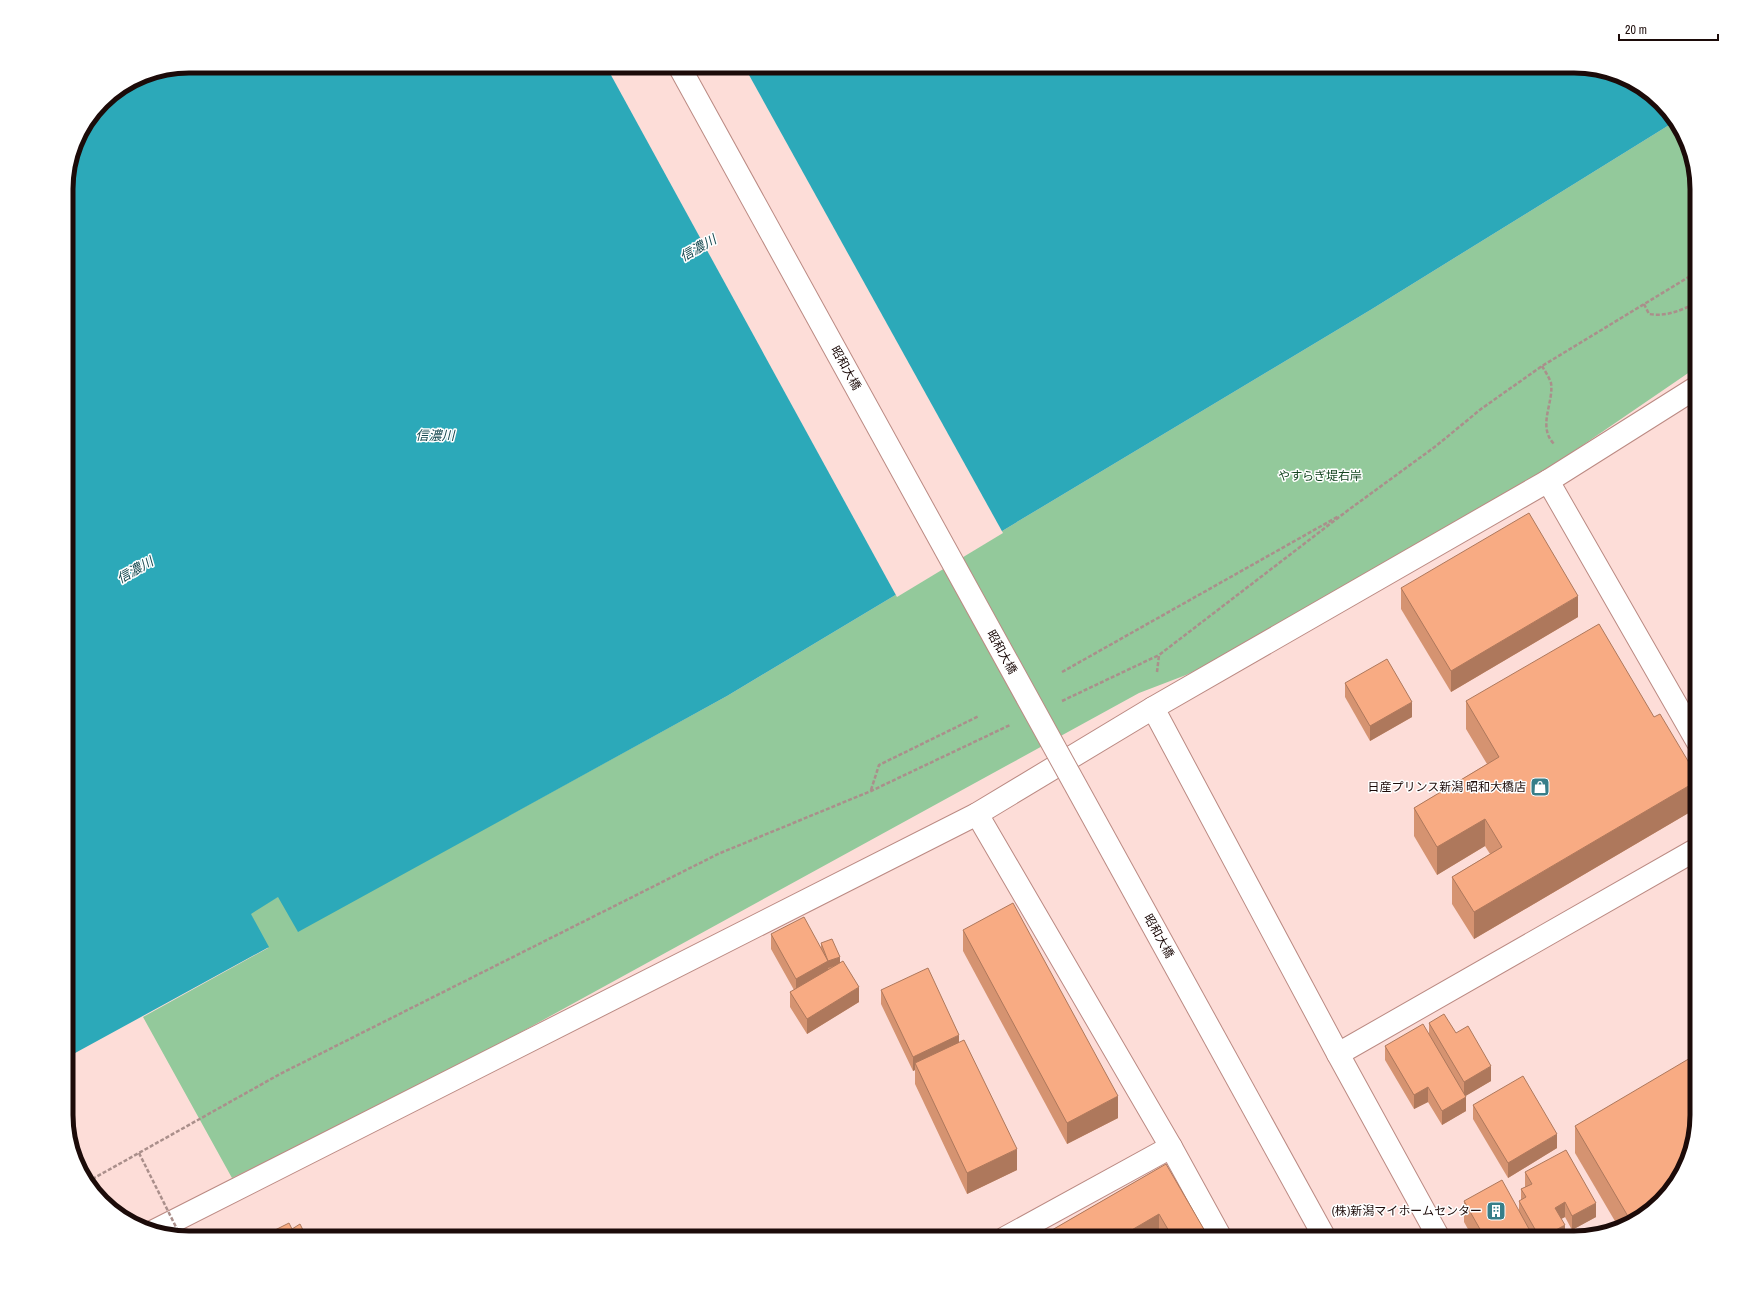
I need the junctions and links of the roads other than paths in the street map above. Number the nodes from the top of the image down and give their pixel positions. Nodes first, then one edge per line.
1 (683, 73) edge
2 (1690, 392) edge
3 (1548, 481) junction
4 (1153, 708) junction
5 (1690, 729) edge
6 (977, 814) junction
7 (1690, 853) edge
8 (1338, 1054) junction
9 (1171, 1147) junction
10 (161, 1228) edge
11 (1018, 1231) edge
12 (1217, 1231) edge
13 (1321, 1231) edge
14 (1434, 1231) edge

1 - 13 street, 昭和大橋, bridge
2 - 3 street
3 - 4 street
3 - 5 street
4 - 6 street
4 - 8 street
6 - 9 street
6 - 10 street
7 - 8 street
8 - 14 street
9 - 11 street
9 - 12 street

